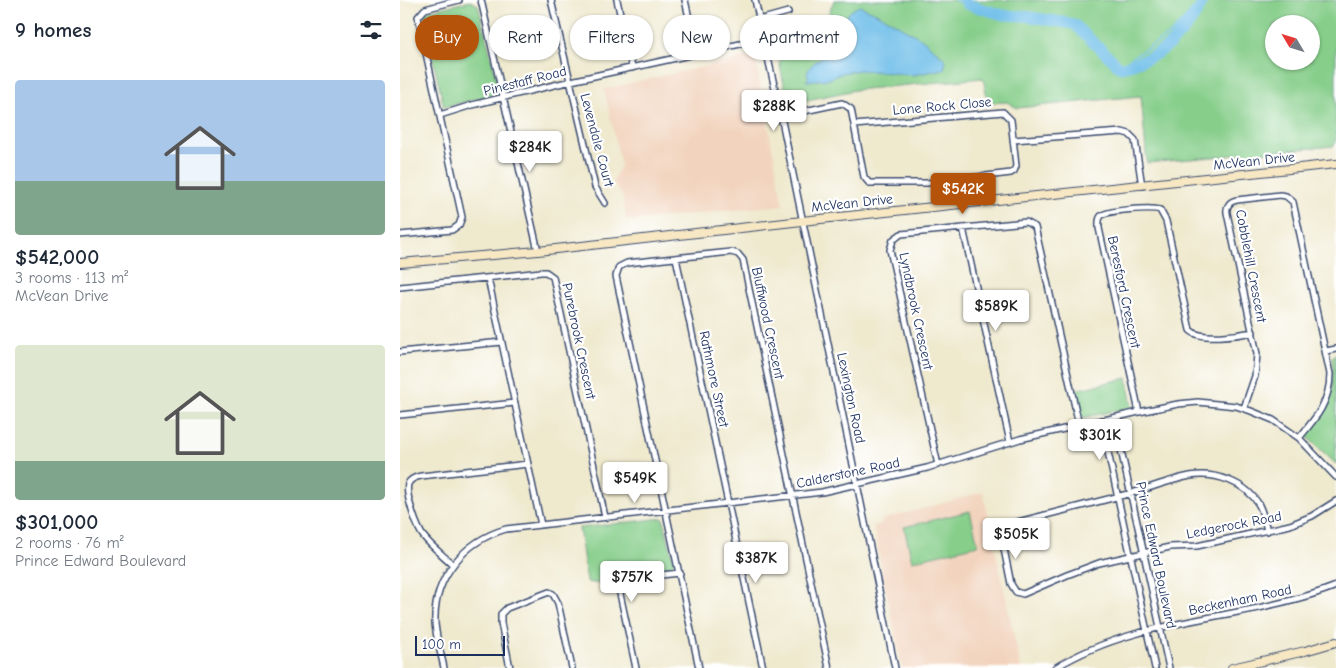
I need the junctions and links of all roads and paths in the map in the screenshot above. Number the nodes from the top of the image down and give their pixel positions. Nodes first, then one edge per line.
1 (459, 0) edge
2 (481, 0) edge
3 (551, 0) edge
4 (617, 0) edge
5 (685, 0) edge
6 (755, 0) edge
7 (788, 12) dead end
8 (688, 15) edge
9 (758, 15) edge
10 (777, 15) edge
11 (669, 60) edge
12 (768, 60) edge
13 (632, 68) junction
14 (571, 81) junction
15 (503, 98) junction
16 (440, 116) junction
17 (781, 116) junction
18 (854, 125) junction
19 (1013, 140) junction
20 (1336, 165) edge
21 (1142, 186) junction
22 (605, 203) dead end
23 (802, 221) junction
24 (963, 228) junction
25 (400, 235) edge
26 (538, 251) junction
27 (676, 258) junction
28 (400, 263) edge
29 (488, 278) junction
30 (400, 287) edge
31 (1253, 332) junction
32 (502, 342) junction
33 (1336, 349) edge
34 (1326, 351) junction
35 (400, 352) edge
36 (515, 403) junction
37 (1244, 408) junction
38 (1139, 412) junction
39 (400, 415) edge
40 (1114, 418) junction
41 (1101, 420) junction
42 (1079, 425) junction
43 (1299, 438) junction
44 (1010, 442) junction
45 (528, 464) junction
46 (938, 465) junction
47 (1336, 477) edge
48 (857, 484) junction
49 (1131, 493) junction
50 (794, 496) junction
51 (1118, 496) junction
52 (1336, 501) edge
53 (729, 504) junction
54 (667, 511) junction
55 (605, 517) junction
56 (541, 525) junction
57 (1267, 531) junction
58 (1144, 552) junction
59 (1131, 555) junction
60 (452, 564) junction
61 (680, 573) junction
62 (1336, 586) edge
63 (1160, 628) junction
64 (1148, 631) junction
65 (1336, 642) edge
66 (444, 668) edge
67 (510, 668) edge
68 (572, 668) edge
69 (636, 668) edge
70 (699, 668) edge
71 (764, 668) edge
72 (829, 668) edge
73 (895, 668) edge
74 (1055, 668) edge
75 (1155, 668) edge
76 (1169, 668) edge
77 (1232, 668) edge

1 - 16 street
2 - 15 street
3 - 14 street, Levendale Court
4 - 13 street
5 - 8 street
6 - 9 street, Lexington Road
7 - 10 street
11 - 13 street, Pinestaff Road
12 - 17 street, Lexington Road
13 - 14 street, Pinestaff Road
14 - 15 street, Pinestaff Road
14 - 22 street, Levendale Court
15 - 16 street, Pinestaff Road
15 - 26 street
16 - 25 street
17 - 18 street, Lone Rock Close
17 - 23 street, Lexington Road
18 - 19 street, Lone Rock Close
18 - 19 street, Lone Rock Close
19 - 21 street
20 - 21 main road, McVean Drive
21 - 23 main road, McVean Drive
23 - 26 main road, McVean Drive
23 - 48 street, Lexington Road
24 - 42 street, Lyndbrook Crescent
24 - 44 street
24 - 46 street, Lyndbrook Crescent
26 - 28 main road, McVean Drive
27 - 50 street, Bluffwood Crescent
27 - 53 street, Rathmore Street
27 - 54 street, Bluffwood Crescent
29 - 30 street
29 - 32 street
29 - 55 street, Purebrook Crescent
31 - 34 street, Cobblehill Crescent
31 - 37 street, Cobblehill Crescent
31 - 38 street, Beresford Crescent
32 - 35 street
32 - 36 street
33 - 34 street
34 - 43 street, Cobblehill Crescent
36 - 39 street
36 - 45 street
37 - 38 street, Calderstone Road
37 - 43 street, Calderstone Road
38 - 40 street, Calderstone Road
40 - 41 street, Calderstone Road
40 - 49 street, Prince Edward Boulevard
41 - 42 street, Calderstone Road
41 - 51 street, Prince Edward Boulevard
42 - 44 street, Calderstone Road
43 - 47 street, Calderstone Road
44 - 46 street, Calderstone Road
45 - 56 street
45 - 60 street
46 - 48 street, Calderstone Road
48 - 50 street, Calderstone Road
48 - 73 street, Lexington Road
49 - 51 street
49 - 57 street
49 - 58 street, Prince Edward Boulevard
50 - 53 street, Calderstone Road
50 - 72 street, Bluffwood Crescent
51 - 59 street, Prince Edward Boulevard
51 - 59 street, Ledgerock Road
52 - 57 street, Ledgerock Road
53 - 54 street, Calderstone Road
53 - 71 street, Rathmore Street
54 - 55 street, Calderstone Road
54 - 61 street
55 - 56 street, Calderstone Road
56 - 60 street, Calderstone Road
57 - 58 street, Ledgerock Road
58 - 59 street, Ledgerock Road
58 - 63 street, Prince Edward Boulevard
59 - 64 street, Prince Edward Boulevard
60 - 66 street, Calderstone Road
61 - 69 street
61 - 70 street
62 - 63 street, Beckenham Road
63 - 64 street, Beckenham Road
63 - 76 street, Prince Edward Boulevard
64 - 74 street, Beckenham Road
64 - 75 street, Prince Edward Boulevard
65 - 77 main road
67 - 68 street

